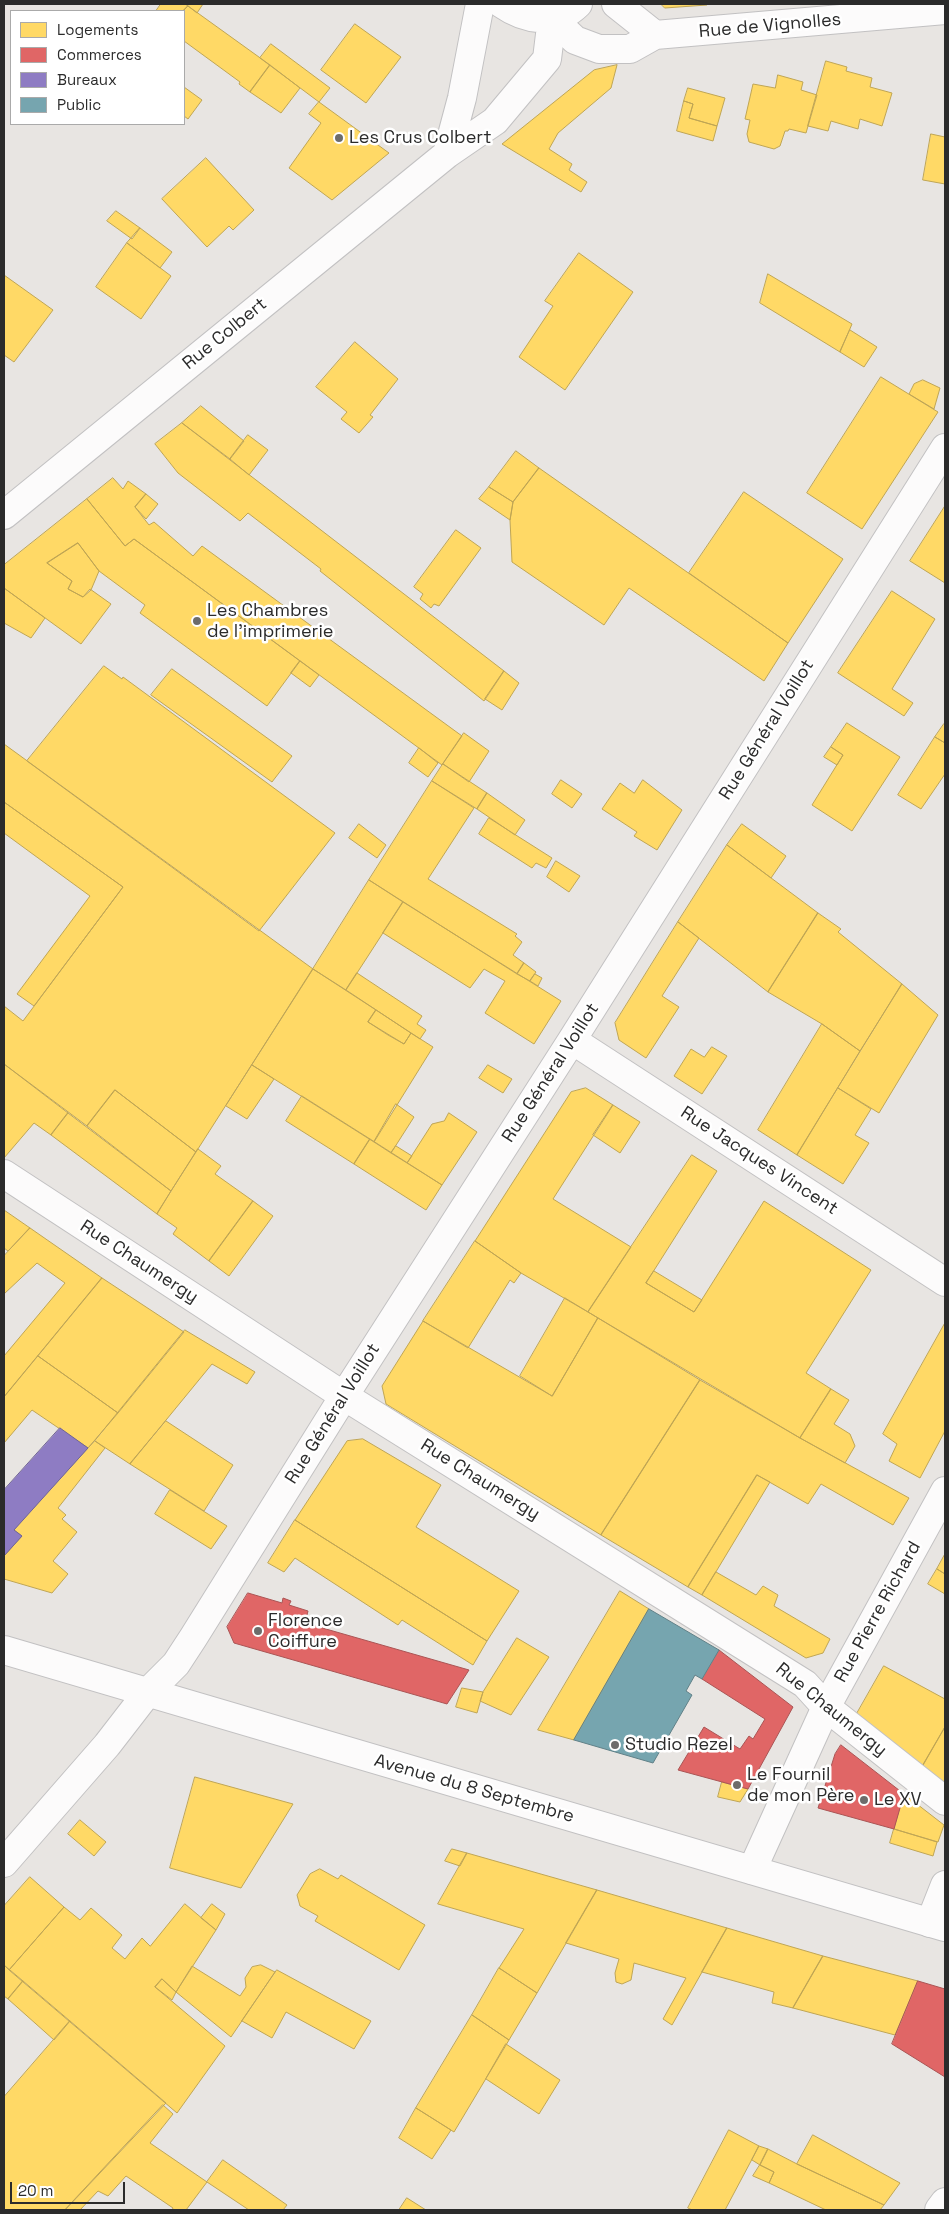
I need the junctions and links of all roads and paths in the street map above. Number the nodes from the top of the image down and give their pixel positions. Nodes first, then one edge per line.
1 (480, 4) edge
2 (502, 4) edge
3 (578, 4) edge
4 (616, 4) edge
5 (945, 10) edge
6 (552, 18) junction
7 (655, 35) junction
8 (447, 154) junction
9 (945, 448) edge
10 (5, 511) edge
11 (572, 1040) junction
12 (4, 1174) edge
13 (945, 1282) edge
14 (344, 1396) junction
15 (945, 1491) edge
16 (4, 1650) edge
17 (148, 1692) junction
18 (826, 1707) junction
19 (945, 1801) edge
20 (4, 1863) edge
21 (752, 1870) junction
22 (945, 1885) edge
23 (938, 1925) edge
24 (945, 2202) edge
25 (939, 2210) edge

1 - 8 street
2 - 6 street
3 - 6 street
4 - 7 street
5 - 7 street, Rue de Vignolles
6 - 7 street, Rue de Vignolles
6 - 8 street, Rue Colbert
8 - 10 street, Rue Colbert
9 - 11 street, Rue Général Voillot
11 - 13 street, Rue Jacques Vincent
11 - 14 street, Rue Général Voillot
12 - 14 street, Rue Chaumergy
14 - 17 street, Rue Général Voillot
14 - 18 street, Rue Chaumergy
15 - 18 street, Rue Pierre Richard
16 - 17 street, Avenue du 8 Septembre
17 - 20 street, Rue Général Voillot
17 - 21 street, Avenue du 8 Septembre
18 - 19 street, Rue Chaumergy
18 - 21 street, Rue Pierre Richard
21 - 23 street, Avenue du 8 Septembre
22 - 23 street
24 - 25 street

